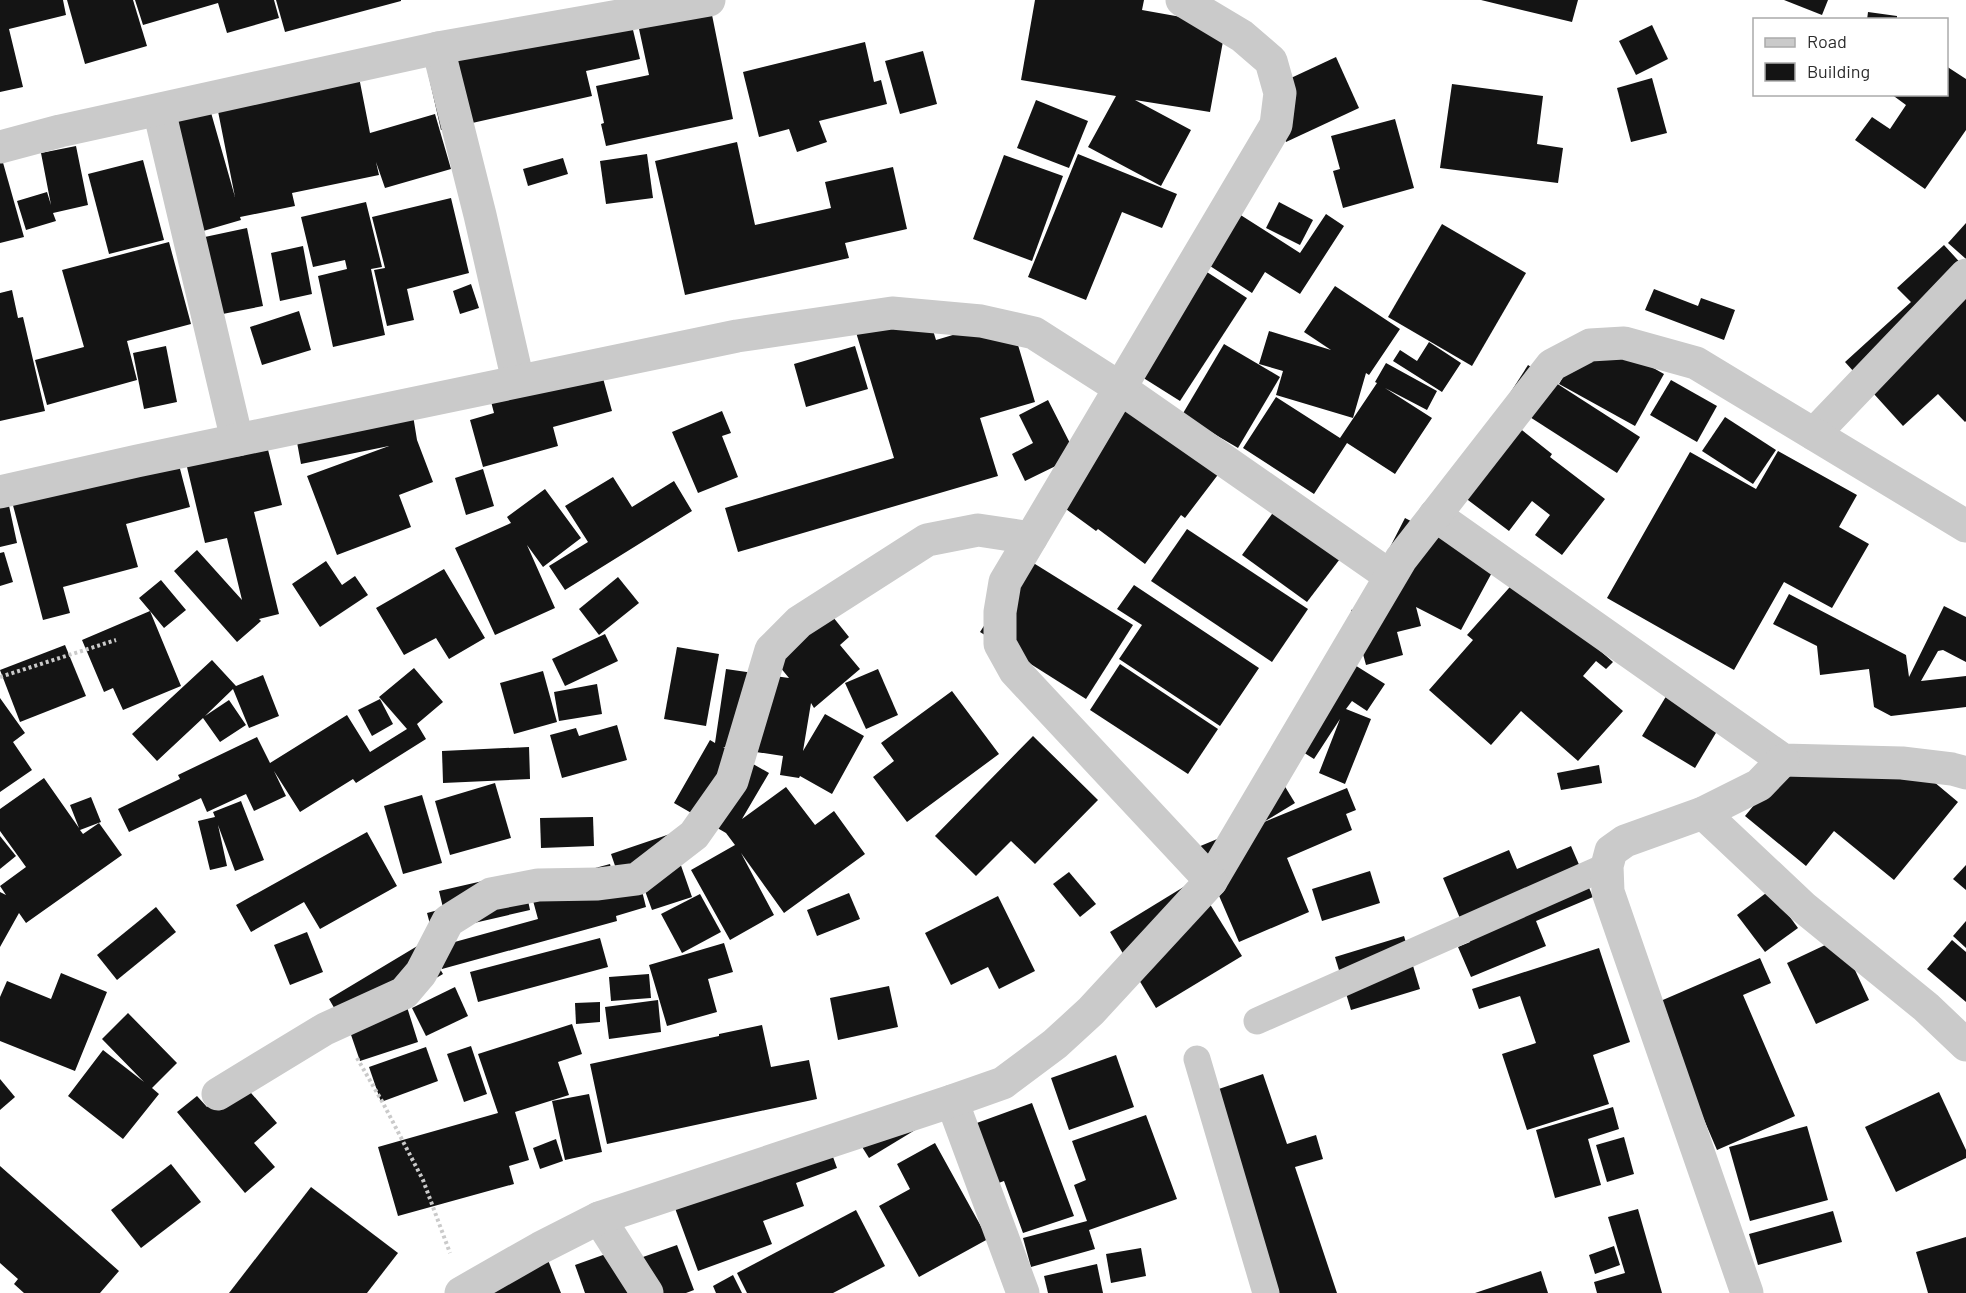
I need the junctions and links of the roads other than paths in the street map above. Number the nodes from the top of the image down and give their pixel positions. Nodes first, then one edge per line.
1 (709, 0) edge
2 (1182, 0) edge
3 (438, 48) junction
4 (159, 110) junction
5 (0, 147) edge
6 (1966, 274) edge
7 (518, 381) junction
8 (1120, 388) junction
9 (1814, 434) junction
10 (237, 440) junction
11 (0, 492) edge
12 (1435, 515) junction
13 (1966, 526) edge
14 (1031, 538) junction
15 (1390, 576) junction
16 (1783, 760) junction
17 (1966, 774) edge
18 (1703, 813) junction
19 (1608, 866) junction
20 (1210, 881) junction
21 (1257, 1021) dead end
22 (1966, 1045) edge
23 (1197, 1059) dead end
24 (218, 1094) dead end
25 (952, 1101) junction
26 (598, 1218) junction
27 (462, 1292) edge
28 (647, 1293) edge
29 (1023, 1293) edge
30 (1266, 1293) edge
31 (1747, 1293) edge

1 - 3 street
2 - 8 street
3 - 4 street
3 - 7 street
4 - 5 street
4 - 10 street
6 - 9 street
7 - 8 street
7 - 10 street
8 - 14 street
8 - 15 street
9 - 12 street
9 - 13 street
10 - 11 street
12 - 15 street
12 - 16 street
14 - 20 street
14 - 24 street
15 - 20 street
16 - 17 street
16 - 18 street
18 - 19 street
18 - 22 street
19 - 21 lane
19 - 31 street
20 - 25 street
23 - 30 lane
25 - 26 street
25 - 29 street
26 - 27 street
26 - 28 street

